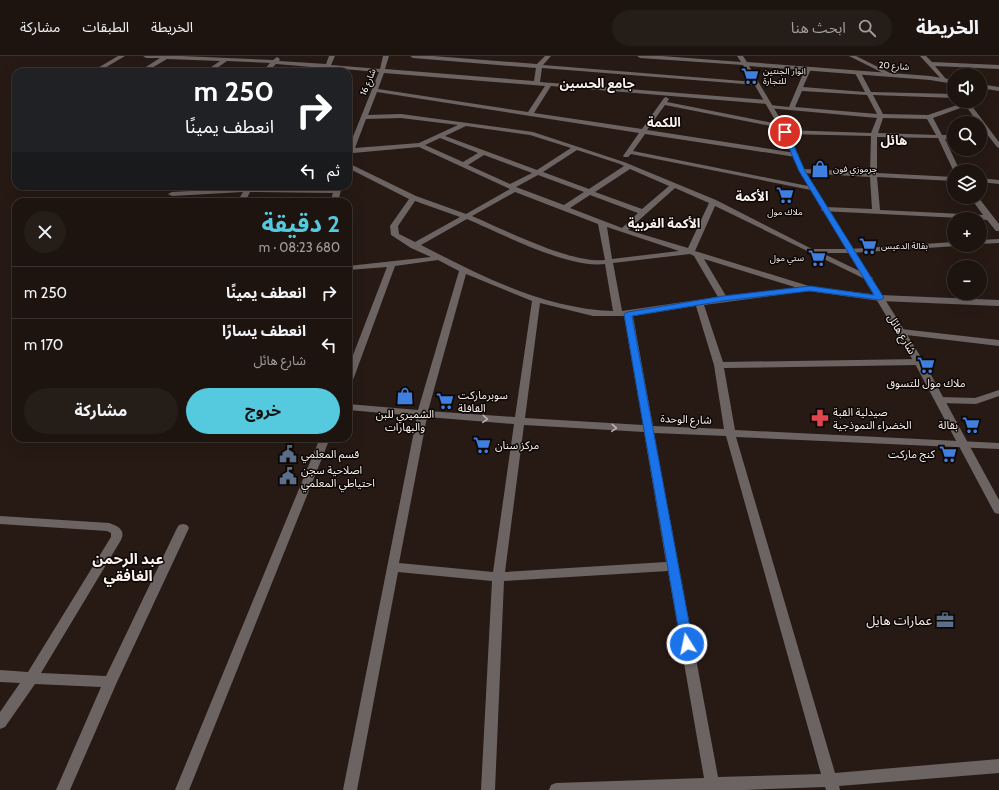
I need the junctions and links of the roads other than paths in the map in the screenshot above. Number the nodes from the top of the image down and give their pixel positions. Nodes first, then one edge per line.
1 (122, 56) edge
2 (146, 56) edge
3 (279, 56) edge
4 (332, 56) edge
5 (386, 56) edge
6 (413, 56) edge
7 (548, 56) edge
8 (640, 56) edge
9 (740, 56) edge
10 (852, 56) edge
11 (923, 56) edge
12 (166, 57) junction
13 (688, 58) edge
14 (225, 60) junction
15 (275, 62) junction
16 (744, 64) junction
17 (930, 64) junction
18 (539, 66) junction
19 (999, 67) edge
20 (101, 68) edge
21 (148, 68) edge
22 (213, 68) edge
23 (269, 68) edge
24 (319, 68) edge
25 (326, 68) edge
26 (808, 69) junction
27 (352, 70) edge
28 (382, 71) junction
29 (858, 73) junction
30 (892, 75) junction
31 (943, 80) junction
32 (947, 81) edge
33 (537, 83) junction
34 (549, 84) junction
35 (755, 84) junction
36 (987, 87) edge
37 (800, 88) junction
38 (999, 89) edge
39 (374, 90) junction
40 (868, 93) junction
41 (670, 94) junction
42 (947, 96) edge
43 (663, 103) junction
44 (769, 104) junction
45 (792, 108) junction
46 (951, 108) edge
47 (970, 108) edge
48 (530, 114) junction
49 (881, 116) junction
50 (364, 117) junction
51 (929, 117) junction
52 (464, 125) junction
53 (783, 129) junction
54 (643, 132) junction
55 (874, 134) junction
56 (439, 136) junction
57 (940, 136) junction
58 (947, 136) edge
59 (992, 138) edge
60 (420, 145) junction
61 (352, 146) edge
62 (999, 146) edge
63 (576, 148) junction
64 (352, 151) edge
65 (629, 152) junction
66 (483, 153) junction
67 (796, 155) junction
68 (622, 163) junction
69 (954, 164) edge
70 (463, 165) junction
71 (630, 166) junction
72 (352, 167) edge
73 (802, 171) junction
74 (536, 172) junction
75 (874, 174) junction
76 (947, 179) edge
77 (987, 181) edge
78 (999, 182) edge
79 (674, 185) junction
80 (512, 188) junction
81 (813, 189) junction
82 (223, 190) edge
83 (590, 192) junction
84 (172, 194) dead end
85 (413, 198) junction
86 (713, 202) junction
87 (979, 204) edge
88 (565, 208) junction
89 (825, 209) junction
90 (643, 212) junction
91 (876, 212) junction
92 (465, 216) junction
93 (989, 218) junction
94 (602, 223) junction
95 (999, 229) edge
96 (623, 231) junction
97 (999, 241) edge
98 (987, 242) edge
99 (947, 244) edge
100 (414, 246) junction
101 (811, 251) junction
102 (850, 251) junction
103 (690, 252) junction
104 (698, 255) junction
105 (438, 258) junction
106 (608, 261) junction
107 (392, 264) junction
108 (352, 268) edge
109 (463, 270) junction
110 (869, 279) junction
111 (810, 289) junction
112 (880, 298) junction
113 (723, 299) junction
114 (536, 300) junction
115 (699, 303) junction
116 (996, 303) edge
117 (999, 311) edge
118 (623, 314) junction
119 (901, 332) junction
120 (999, 343) edge
121 (919, 362) junction
122 (719, 365) junction
123 (352, 369) edge
124 (999, 393) edge
125 (940, 400) junction
126 (352, 407) edge
127 (422, 415) junction
128 (520, 421) junction
129 (649, 430) junction
130 (730, 433) junction
131 (323, 442) edge
132 (964, 444) junction
133 (999, 446) edge
134 (999, 510) edge
135 (0, 520) edge
136 (183, 528) dead end
137 (674, 566) junction
138 (394, 567) junction
139 (498, 577) junction
140 (0, 676) edge
141 (31, 678) junction
142 (110, 682) junction
143 (0, 723) edge
144 (999, 766) edge
145 (712, 784) junction
146 (831, 785) edge
147 (63, 790) edge
148 (182, 790) edge
149 (350, 790) edge
150 (488, 790) edge
151 (556, 790) edge

1 - 20 street
2 - 12 street
3 - 15 street
4 - 25 street
5 - 28 street, شارع 16
6 - 18 street
7 - 18 street
8 - 13 street, شارع 20
9 - 16 street, شارع هائل
10 - 30 street
11 - 17 street
12 - 14 street
12 - 21 street
13 - 16 street, شارع 20
14 - 15 street
14 - 22 street
15 - 23 street
15 - 24 street
16 - 26 street, شارع 20
16 - 35 street, شارع هائل
17 - 19 street
17 - 31 street
18 - 33 street
18 - 35 street
26 - 29 street, شارع 20
26 - 37 street
27 - 28 street
28 - 33 street
28 - 39 street, شارع 16
29 - 30 street, شارع 20
29 - 40 street
30 - 31 street, شارع 20
31 - 32 street, شارع 20
33 - 34 street
34 - 41 street
34 - 48 street
35 - 44 street, شارع هائل
36 - 38 street
37 - 40 street
37 - 45 street
39 - 48 street
39 - 50 street, شارع 16
40 - 42 street
40 - 49 street
41 - 43 street
41 - 44 street
43 - 53 street
43 - 54 street
44 - 45 street
44 - 53 street, شارع هائل
45 - 49 street
46 - 51 street
47 - 59 street
48 - 54 street
49 - 51 street
49 - 55 street
50 - 52 street
50 - 61 street, شارع 16
51 - 57 street
52 - 56 street
52 - 63 street
53 - 55 street
53 - 67 street, شارع هائل
54 - 65 street
54 - 67 street
55 - 57 street
55 - 75 street
56 - 60 street
56 - 66 street
57 - 58 street
57 - 69 street
59 - 62 street
60 - 64 street
60 - 70 street
63 - 68 street
63 - 74 street
65 - 68 street
65 - 81 street
66 - 70 street
66 - 74 street
67 - 73 street, شارع هائل
68 - 71 street
70 - 80 street
71 - 79 street
71 - 83 street
72 - 85 street
73 - 75 street
73 - 81 street, شارع هائل
74 - 80 street
74 - 83 street
75 - 76 street
75 - 91 street
77 - 78 street
79 - 86 street
79 - 90 street
80 - 88 street
80 - 92 street
81 - 89 street, شارع هائل
82 - 84 street
83 - 88 street
83 - 90 street
85 - 92 street
85 - 100 street
86 - 101 street
86 - 103 street
87 - 93 street
88 - 94 street
89 - 91 street
89 - 102 street, شارع هائل
90 - 96 street
91 - 93 street
92 - 100 street
92 - 106 street
93 - 95 street
94 - 96 street
94 - 106 street
96 - 103 street
97 - 98 street
99 - 102 street
100 - 105 street
101 - 102 street
101 - 110 street
102 - 110 street, شارع هائل
103 - 104 street
103 - 106 street
104 - 111 street
104 - 113 street
105 - 107 street
105 - 109 street
106 - 118 street
107 - 108 street
107 - 123 street
109 - 114 street
109 - 127 street
110 - 112 street, شارع هائل
111 - 112 street
111 - 113 street
112 - 116 street
112 - 119 street, شارع هائل
113 - 115 street
114 - 118 street
114 - 128 street
115 - 118 street
115 - 122 street
116 - 117 street
118 - 129 street
119 - 120 street
119 - 121 street, شارع هائل
121 - 122 street
121 - 125 street, شارع هائل
122 - 130 street
124 - 125 street
125 - 132 street, شارع هائل
126 - 127 street, شارع الوحدة
127 -> 128 street, شارع الوحدة
127 - 138 street
128 -> 129 street, شارع الوحدة
128 - 139 street
129 - 130 street, شارع الوحدة
129 - 137 street
130 - 132 street, شارع الوحدة
130 - 146 street
131 - 148 street
132 - 133 street, شارع الوحدة
132 - 134 street, شارع هائل
135 - 141 street
136 - 142 street
137 - 139 street
137 - 145 street
138 - 139 street
138 - 149 street
139 - 150 street
140 - 141 street
141 - 142 street
141 - 143 street
142 - 147 street
144 - 146 street
145 - 146 street
145 - 151 street

